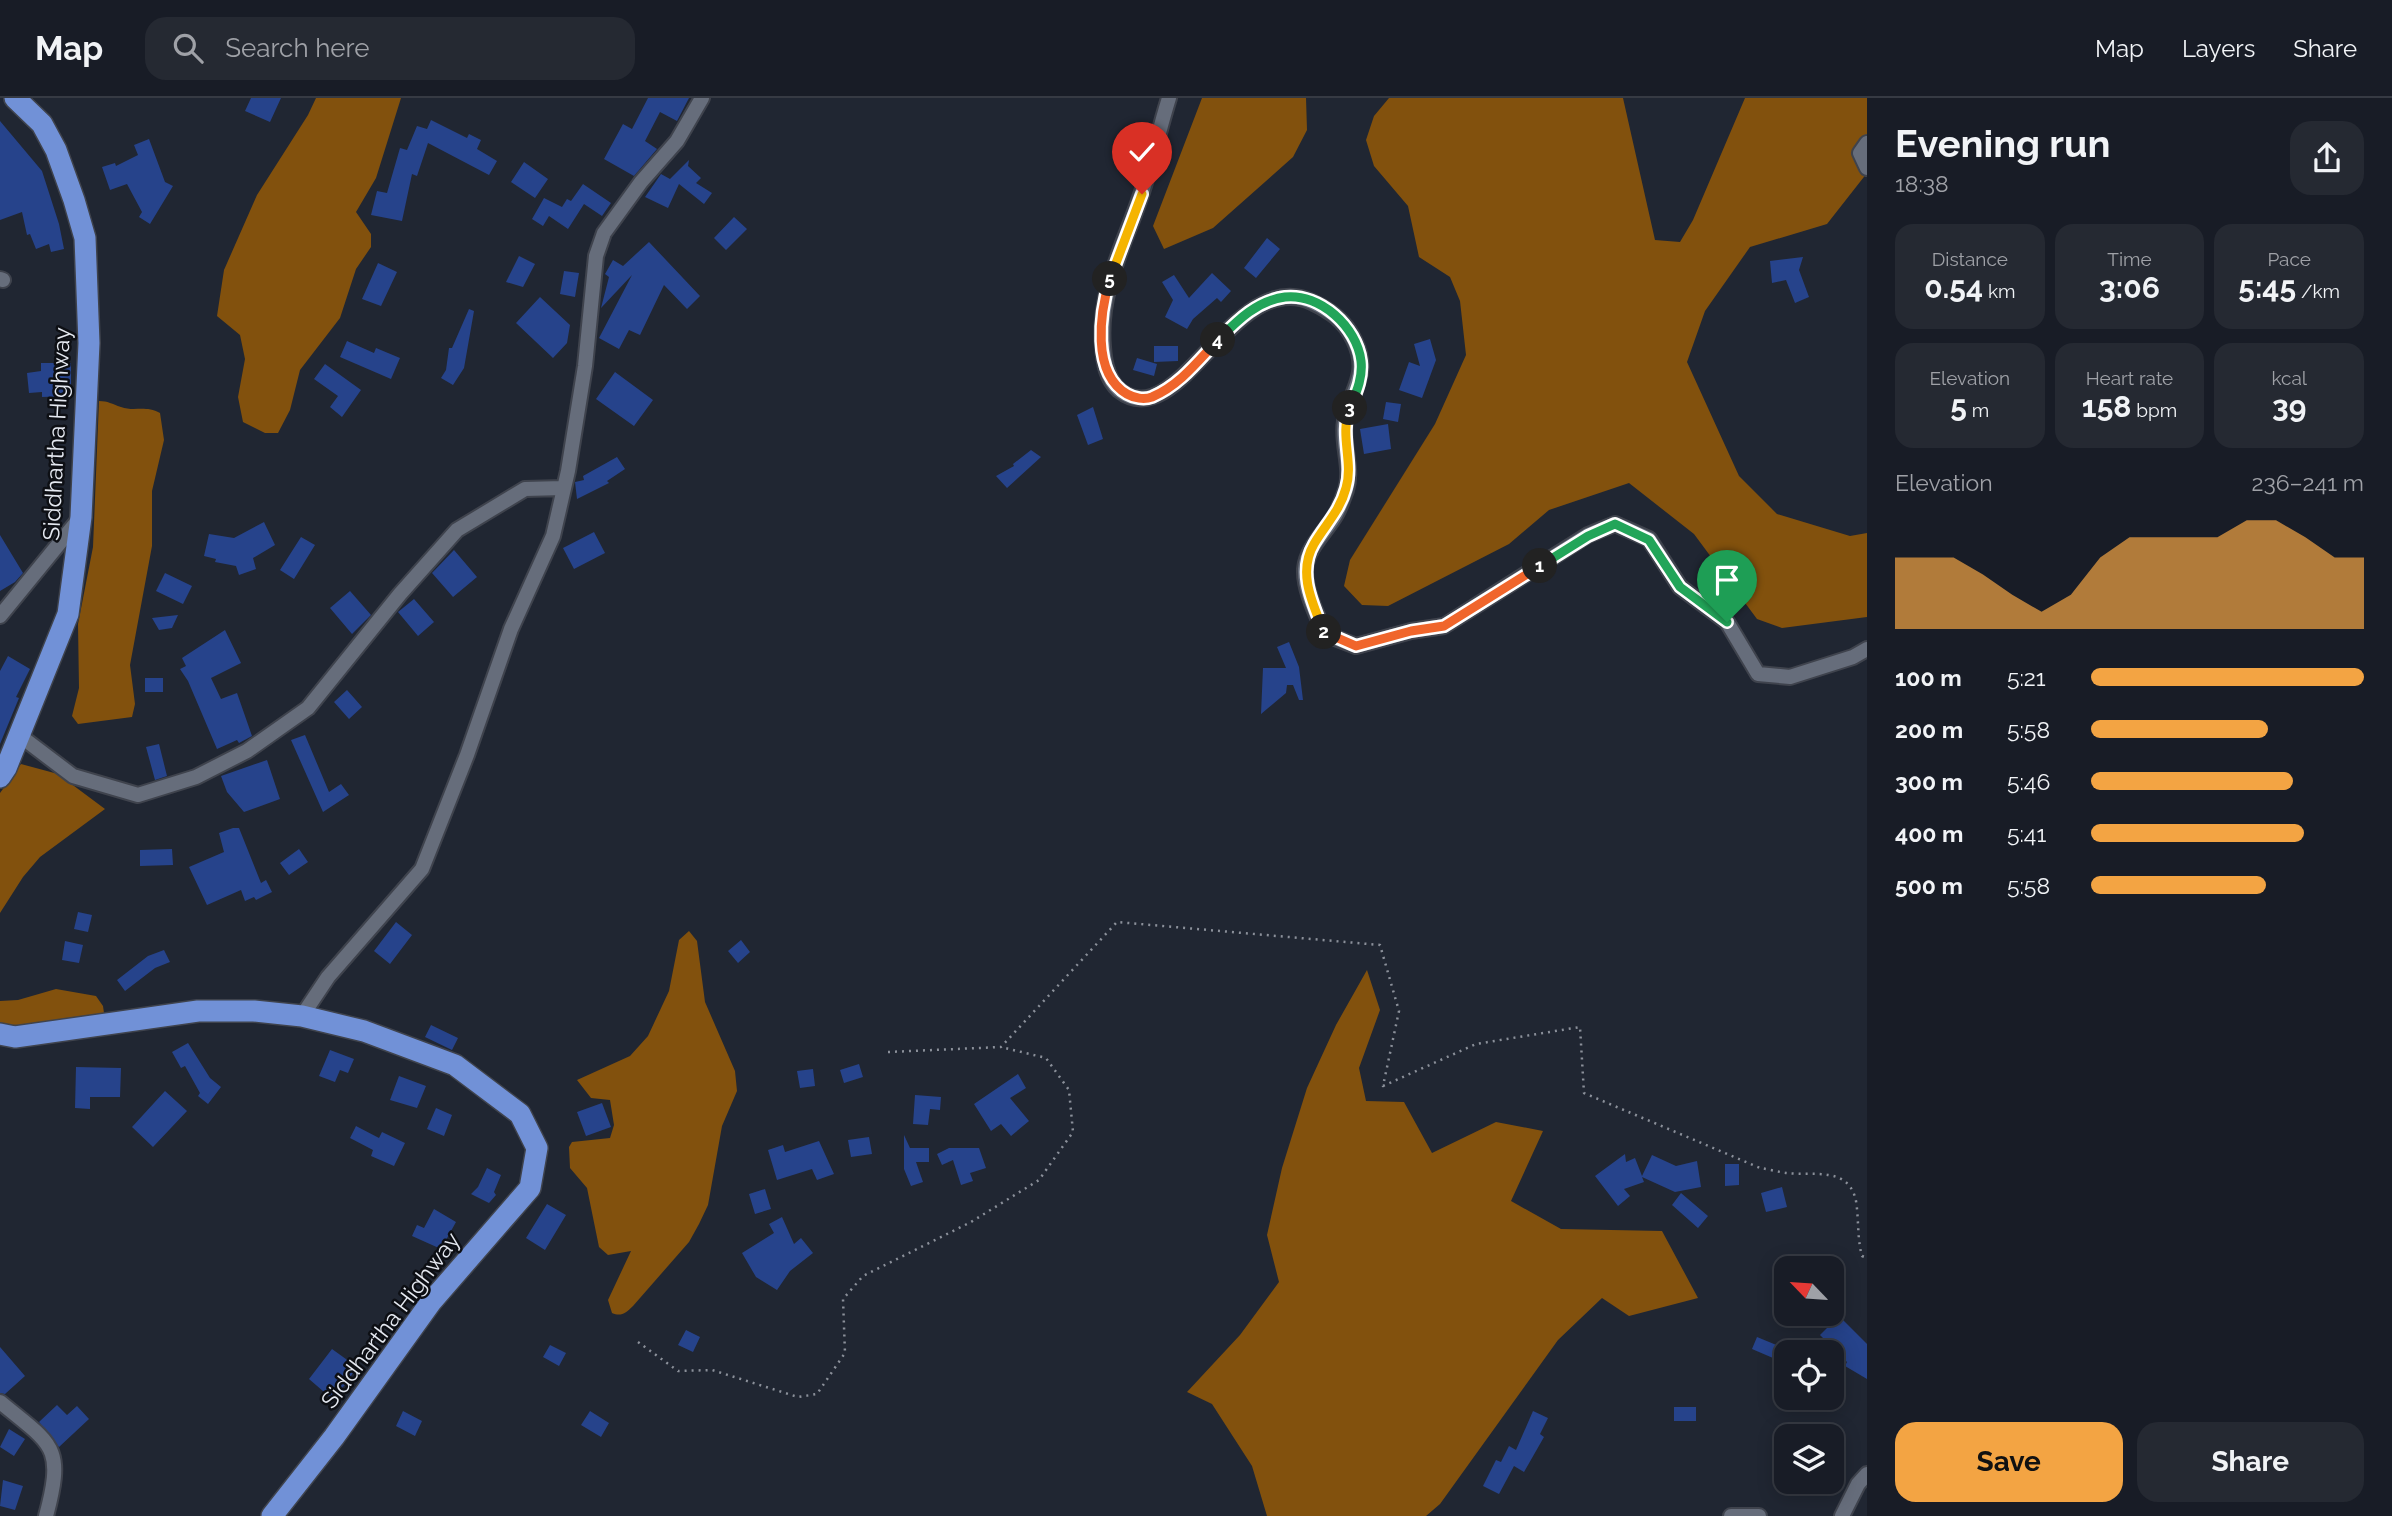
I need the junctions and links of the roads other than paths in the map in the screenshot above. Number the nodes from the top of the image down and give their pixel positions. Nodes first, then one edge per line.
1 (15, 98) edge
2 (702, 98) edge
3 (1169, 98) edge
4 (1867, 143) edge
5 (1867, 168) edge
6 (563, 488) junction
7 (81, 517) junction
8 (0, 616) edge
9 (1867, 649) edge
10 (19, 735) junction
11 (0, 777) edge
12 (302, 1016) junction
13 (0, 1034) edge
14 (0, 1402) edge
15 (1867, 1474) edge
16 (46, 1516) edge
17 (272, 1516) edge
18 (1731, 1516) edge
19 (1759, 1516) edge
20 (1842, 1516) edge

1 - 7 highway, Siddhartha Highway
2 - 6 street
3 - 9 street
4 - 5 street
6 - 10 street
6 - 12 street
7 - 8 street
7 - 10 highway, Siddhartha Highway
10 - 11 highway, Siddhartha Highway
12 - 13 highway, Siddhartha Highway
12 - 17 highway, Siddhartha Highway
14 - 16 street
15 - 20 street
18 - 19 street

